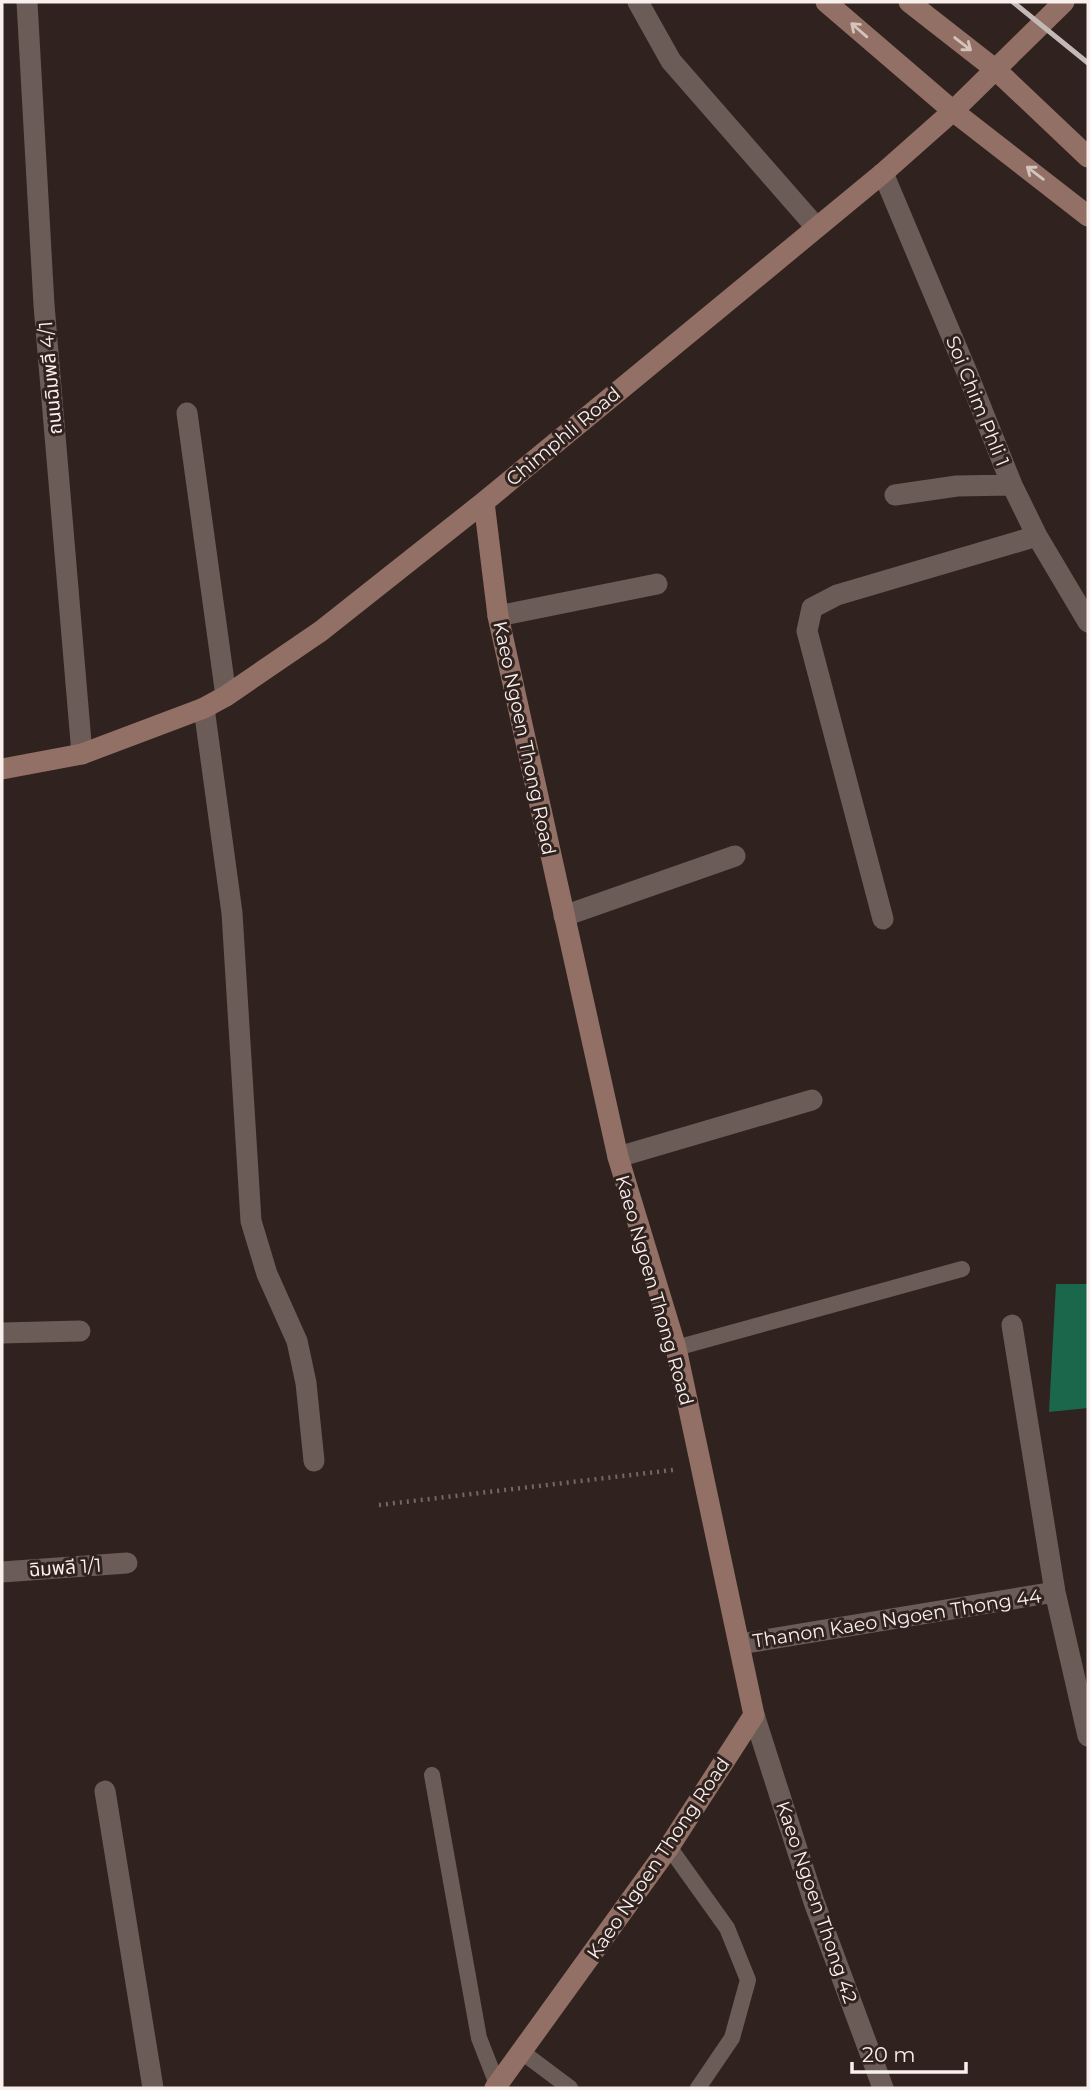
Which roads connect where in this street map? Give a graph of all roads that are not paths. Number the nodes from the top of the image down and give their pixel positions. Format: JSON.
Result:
{"nodes":[{"id":1,"x":27,"y":2,"type":"edge"},
{"id":2,"x":638,"y":2,"type":"edge"},
{"id":3,"x":826,"y":2,"type":"edge"},
{"id":4,"x":909,"y":2,"type":"edge"},
{"id":5,"x":1064,"y":2,"type":"edge"},
{"id":6,"x":996,"y":70,"type":"junction"},
{"id":7,"x":953,"y":111,"type":"junction"},
{"id":8,"x":1088,"y":157,"type":"edge"},
{"id":9,"x":883,"y":173,"type":"junction"},
{"id":10,"x":1088,"y":216,"type":"edge"},
{"id":11,"x":816,"y":227,"type":"junction"},
{"id":12,"x":187,"y":413,"type":"dead end"},
{"id":13,"x":1012,"y":485,"type":"junction"},
{"id":14,"x":895,"y":495,"type":"dead end"},
{"id":15,"x":484,"y":502,"type":"junction"},
{"id":16,"x":1037,"y":536,"type":"junction"},
{"id":17,"x":657,"y":584,"type":"dead end"},
{"id":18,"x":498,"y":617,"type":"junction"},
{"id":19,"x":1088,"y":622,"type":"edge"},
{"id":20,"x":226,"y":696,"type":"junction"},
{"id":21,"x":204,"y":708,"type":"junction"},
{"id":22,"x":82,"y":754,"type":"junction"},
{"id":23,"x":2,"y":769,"type":"edge"},
{"id":24,"x":735,"y":856,"type":"dead end"},
{"id":25,"x":564,"y":916,"type":"junction"},
{"id":26,"x":883,"y":919,"type":"dead end"},
{"id":27,"x":812,"y":1100,"type":"dead end"},
{"id":28,"x":618,"y":1157,"type":"junction"},
{"id":29,"x":962,"y":1269,"type":"dead end"},
{"id":30,"x":1012,"y":1325,"type":"dead end"},
{"id":31,"x":80,"y":1331,"type":"dead end"},
{"id":32,"x":2,"y":1332,"type":"edge"},
{"id":33,"x":676,"y":1348,"type":"junction"},
{"id":34,"x":314,"y":1461,"type":"dead end"},
{"id":35,"x":127,"y":1563,"type":"dead end"},
{"id":36,"x":2,"y":1572,"type":"edge"},
{"id":37,"x":1055,"y":1592,"type":"junction"},
{"id":38,"x":740,"y":1644,"type":"junction"},
{"id":39,"x":754,"y":1715,"type":"junction"},
{"id":40,"x":1088,"y":1736,"type":"edge"},
{"id":41,"x":432,"y":1774,"type":"dead end"},
{"id":42,"x":105,"y":1791,"type":"dead end"},
{"id":43,"x":669,"y":1847,"type":"junction"},
{"id":44,"x":522,"y":2052,"type":"junction"},
{"id":45,"x":496,"y":2086,"type":"edge"},
{"id":46,"x":153,"y":2088,"type":"edge"},
{"id":47,"x":570,"y":2088,"type":"edge"},
{"id":48,"x":698,"y":2088,"type":"edge"},
{"id":49,"x":883,"y":2088,"type":"edge"}],
"edges":[{"from":1,"to":22,"type":"street","name":"ถนนฉิมพลี 4/1"},
{"from":2,"to":11,"type":"street"},
{"from":7,"to":3,"type":"street","one_way":true},
{"from":4,"to":6,"type":"street","one_way":true},
{"from":5,"to":6,"type":"street","name":"Chimphli Road"},
{"from":6,"to":7,"type":"street","name":"Chimphli Road"},
{"from":6,"to":8,"type":"street"},
{"from":7,"to":9,"type":"street","name":"Chimphli Road"},
{"from":10,"to":7,"type":"street","one_way":true},
{"from":9,"to":11,"type":"street","name":"Chimphli Road"},
{"from":9,"to":13,"type":"street","name":"Soi Chim Phli 1"},
{"from":11,"to":15,"type":"street","name":"Chimphli Road"},
{"from":12,"to":20,"type":"street"},
{"from":13,"to":14,"type":"street"},
{"from":13,"to":16,"type":"street","name":"Soi Chim Phli 1"},
{"from":15,"to":18,"type":"street","name":"Kaeo Ngoen Thong Road"},
{"from":15,"to":20,"type":"street","name":"Chimphli Road"},
{"from":16,"to":19,"type":"street","name":"Soi Chim Phli 1"},
{"from":16,"to":26,"type":"street"},
{"from":17,"to":18,"type":"street"},
{"from":18,"to":25,"type":"street","name":"Kaeo Ngoen Thong Road"},
{"from":20,"to":21,"type":"street","name":"Chimphli Road"},
{"from":21,"to":22,"type":"street","name":"Chimphli Road"},
{"from":21,"to":34,"type":"street"},
{"from":22,"to":23,"type":"street","name":"Chimphli Road"},
{"from":24,"to":25,"type":"street"},
{"from":25,"to":28,"type":"street","name":"Kaeo Ngoen Thong Road"},
{"from":27,"to":28,"type":"street"},
{"from":28,"to":33,"type":"street","name":"Kaeo Ngoen Thong Road"},
{"from":29,"to":33,"type":"lane"},
{"from":30,"to":37,"type":"street"},
{"from":31,"to":32,"type":"street"},
{"from":33,"to":38,"type":"street","name":"Kaeo Ngoen Thong Road"},
{"from":35,"to":36,"type":"street","name":"ฉิมพลี 1/1"},
{"from":37,"to":38,"type":"street","name":"Thanon Kaeo Ngoen Thong 44"},
{"from":37,"to":40,"type":"street"},
{"from":38,"to":39,"type":"street","name":"Kaeo Ngoen Thong Road"},
{"from":39,"to":43,"type":"street","name":"Kaeo Ngoen Thong Road"},
{"from":39,"to":49,"type":"street","name":"Kaeo Ngoen Thong 42"},
{"from":41,"to":45,"type":"lane"},
{"from":42,"to":46,"type":"street"},
{"from":43,"to":44,"type":"street","name":"Kaeo Ngoen Thong Road"},
{"from":43,"to":48,"type":"lane"},
{"from":44,"to":45,"type":"street","name":"Kaeo Ngoen Thong Road"},
{"from":44,"to":47,"type":"lane"}]}
